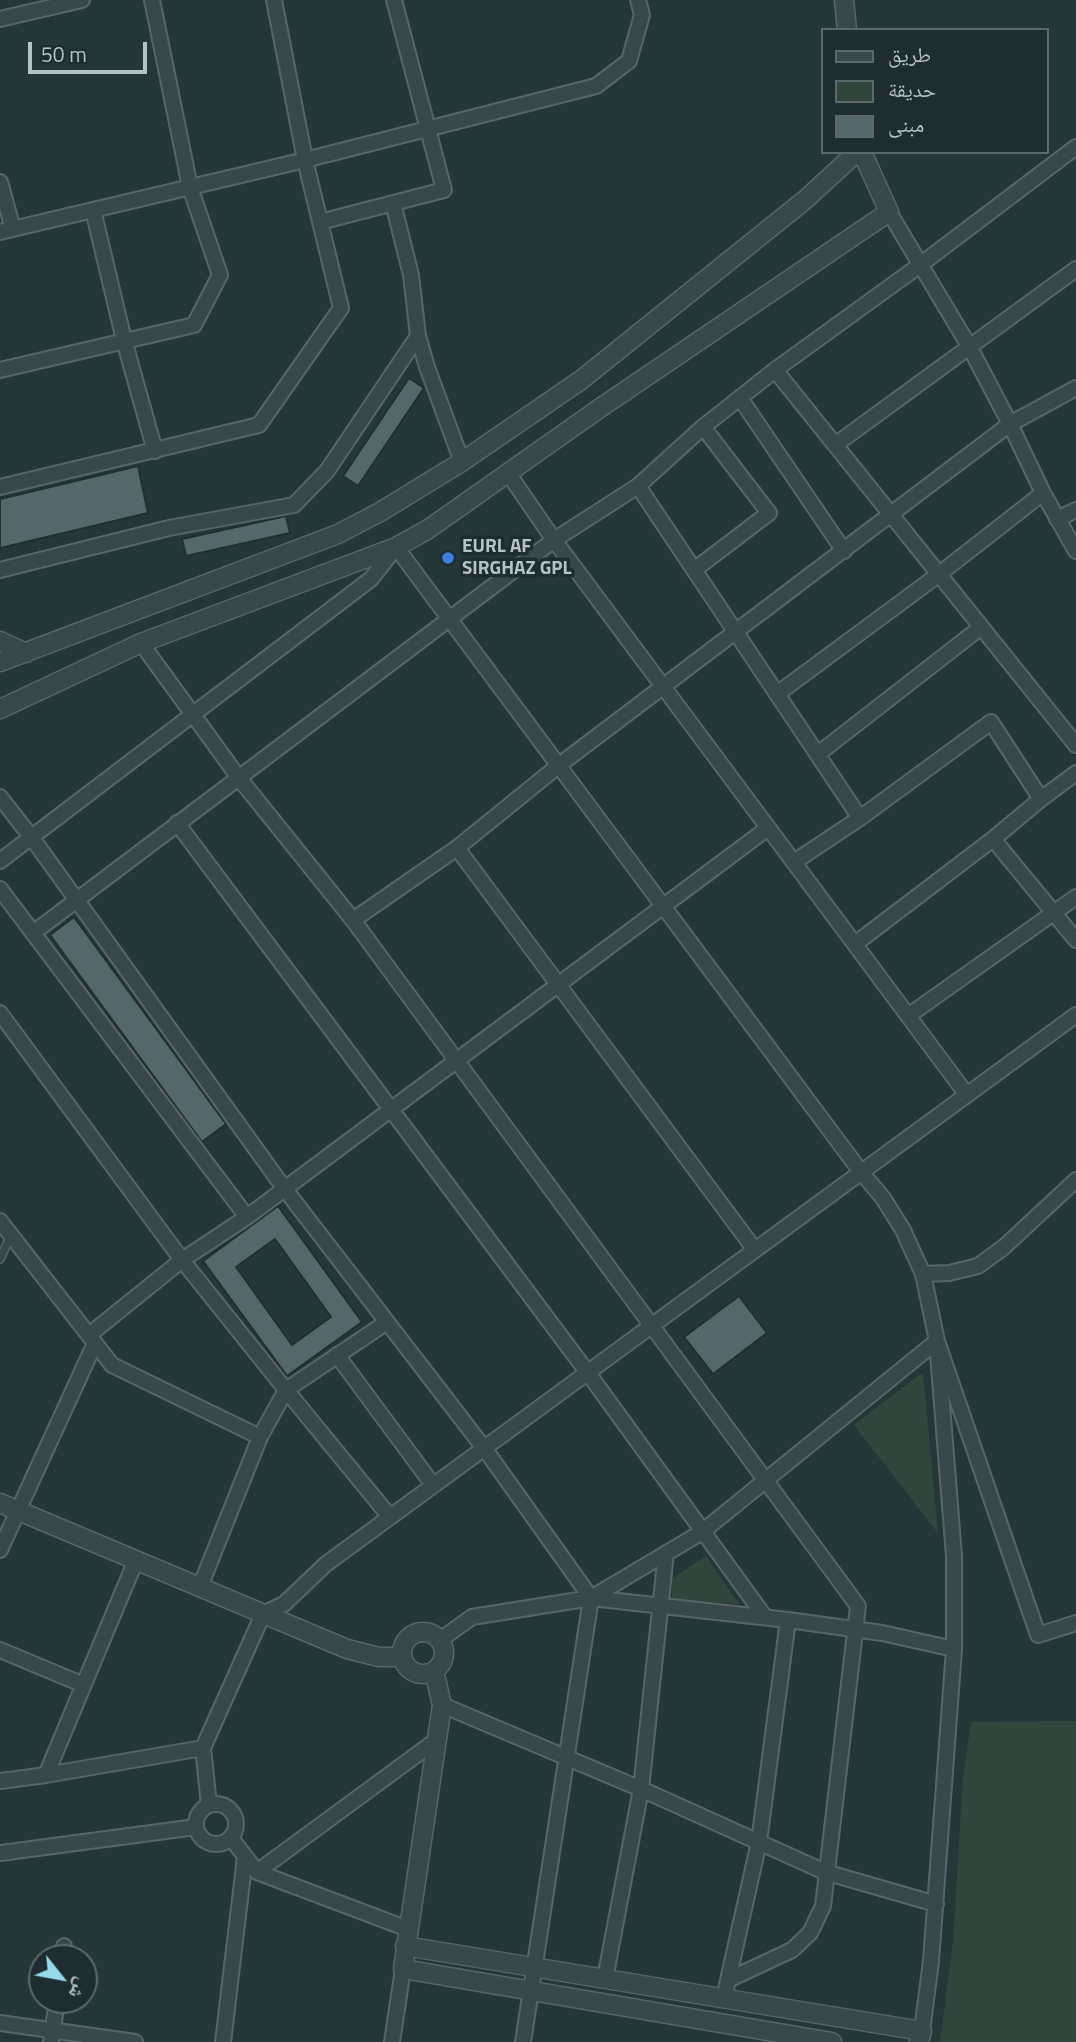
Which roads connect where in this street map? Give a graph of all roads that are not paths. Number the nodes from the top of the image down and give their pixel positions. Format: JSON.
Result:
{"nodes":[{"id":1,"x":82,"y":0,"type":"edge"},
{"id":2,"x":152,"y":0,"type":"edge"},
{"id":3,"x":274,"y":0,"type":"edge"},
{"id":4,"x":394,"y":0,"type":"edge"},
{"id":5,"x":638,"y":0,"type":"edge"},
{"id":6,"x":844,"y":0,"type":"edge"},
{"id":7,"x":42,"y":4,"type":"edge"},
{"id":8,"x":0,"y":19,"type":"edge"},
{"id":9,"x":847,"y":28,"type":"edge"},
{"id":10,"x":427,"y":128,"type":"junction"},
{"id":11,"x":1076,"y":147,"type":"edge"},
{"id":12,"x":855,"y":154,"type":"edge"},
{"id":13,"x":863,"y":154,"type":"edge"},
{"id":14,"x":305,"y":160,"type":"junction"},
{"id":15,"x":0,"y":182,"type":"edge"},
{"id":16,"x":190,"y":187,"type":"junction"},
{"id":17,"x":393,"y":203,"type":"junction"},
{"id":18,"x":93,"y":210,"type":"junction"},
{"id":19,"x":888,"y":212,"type":"junction"},
{"id":20,"x":320,"y":222,"type":"junction"},
{"id":21,"x":6,"y":231,"type":"edge"},
{"id":22,"x":920,"y":265,"type":"junction"},
{"id":23,"x":1076,"y":269,"type":"edge"},
{"id":24,"x":418,"y":336,"type":"junction"},
{"id":25,"x":124,"y":340,"type":"junction"},
{"id":26,"x":969,"y":346,"type":"junction"},
{"id":27,"x":0,"y":370,"type":"edge"},
{"id":28,"x":775,"y":370,"type":"junction"},
{"id":29,"x":1076,"y":388,"type":"edge"},
{"id":30,"x":740,"y":398,"type":"junction"},
{"id":31,"x":1010,"y":424,"type":"junction"},
{"id":32,"x":703,"y":427,"type":"junction"},
{"id":33,"x":835,"y":445,"type":"junction"},
{"id":34,"x":155,"y":451,"type":"junction"},
{"id":35,"x":462,"y":462,"type":"junction"},
{"id":36,"x":508,"y":473,"type":"junction"},
{"id":37,"x":638,"y":486,"type":"junction"},
{"id":38,"x":0,"y":487,"type":"edge"},
{"id":39,"x":1043,"y":493,"type":"junction"},
{"id":40,"x":1076,"y":510,"type":"edge"},
{"id":41,"x":891,"y":516,"type":"junction"},
{"id":42,"x":1057,"y":519,"type":"junction"},
{"id":43,"x":554,"y":540,"type":"junction"},
{"id":44,"x":396,"y":547,"type":"junction"},
{"id":45,"x":844,"y":551,"type":"junction"},
{"id":46,"x":1076,"y":551,"type":"edge"},
{"id":47,"x":0,"y":570,"type":"edge"},
{"id":48,"x":694,"y":570,"type":"junction"},
{"id":49,"x":938,"y":575,"type":"junction"},
{"id":50,"x":449,"y":620,"type":"junction"},
{"id":51,"x":980,"y":628,"type":"junction"},
{"id":52,"x":735,"y":632,"type":"junction"},
{"id":53,"x":0,"y":641,"type":"edge"},
{"id":54,"x":141,"y":643,"type":"junction"},
{"id":55,"x":26,"y":653,"type":"junction"},
{"id":56,"x":0,"y":662,"type":"edge"},
{"id":57,"x":664,"y":687,"type":"junction"},
{"id":58,"x":777,"y":694,"type":"junction"},
{"id":59,"x":0,"y":709,"type":"edge"},
{"id":60,"x":194,"y":715,"type":"junction"},
{"id":61,"x":1076,"y":745,"type":"edge"},
{"id":62,"x":818,"y":754,"type":"junction"},
{"id":63,"x":558,"y":766,"type":"junction"},
{"id":64,"x":1076,"y":773,"type":"edge"},
{"id":65,"x":239,"y":778,"type":"junction"},
{"id":66,"x":0,"y":797,"type":"edge"},
{"id":67,"x":1041,"y":799,"type":"junction"},
{"id":68,"x":860,"y":818,"type":"junction"},
{"id":69,"x":177,"y":822,"type":"junction"},
{"id":70,"x":768,"y":828,"type":"junction"},
{"id":71,"x":32,"y":838,"type":"junction"},
{"id":72,"x":993,"y":839,"type":"junction"},
{"id":73,"x":457,"y":848,"type":"junction"},
{"id":74,"x":0,"y":860,"type":"edge"},
{"id":75,"x":794,"y":862,"type":"junction"},
{"id":76,"x":3,"y":893,"type":"edge"},
{"id":77,"x":1076,"y":897,"type":"edge"},
{"id":78,"x":77,"y":900,"type":"junction"},
{"id":79,"x":663,"y":906,"type":"junction"},
{"id":80,"x":0,"y":911,"type":"edge"},
{"id":81,"x":1054,"y":913,"type":"junction"},
{"id":82,"x":353,"y":920,"type":"junction"},
{"id":83,"x":33,"y":933,"type":"junction"},
{"id":84,"x":1076,"y":940,"type":"edge"},
{"id":85,"x":855,"y":944,"type":"junction"},
{"id":86,"x":558,"y":984,"type":"junction"},
{"id":87,"x":0,"y":1013,"type":"edge"},
{"id":88,"x":908,"y":1016,"type":"junction"},
{"id":89,"x":1076,"y":1016,"type":"edge"},
{"id":90,"x":456,"y":1060,"type":"junction"},
{"id":91,"x":967,"y":1095,"type":"junction"},
{"id":92,"x":390,"y":1109,"type":"junction"},
{"id":93,"x":861,"y":1172,"type":"junction"},
{"id":94,"x":1076,"y":1180,"type":"edge"},
{"id":95,"x":284,"y":1188,"type":"junction"},
{"id":96,"x":247,"y":1217,"type":"junction"},
{"id":97,"x":0,"y":1221,"type":"edge"},
{"id":98,"x":11,"y":1234,"type":"junction"},
{"id":99,"x":755,"y":1250,"type":"junction"},
{"id":100,"x":0,"y":1259,"type":"edge"},
{"id":101,"x":182,"y":1260,"type":"junction"},
{"id":102,"x":923,"y":1274,"type":"junction"},
{"id":103,"x":387,"y":1322,"type":"junction"},
{"id":104,"x":652,"y":1325,"type":"junction"},
{"id":105,"x":92,"y":1339,"type":"junction"},
{"id":106,"x":937,"y":1341,"type":"junction"},
{"id":107,"x":337,"y":1355,"type":"junction"},
{"id":108,"x":587,"y":1373,"type":"junction"},
{"id":109,"x":286,"y":1390,"type":"junction"},
{"id":110,"x":260,"y":1437,"type":"junction"},
{"id":111,"x":484,"y":1448,"type":"junction"},
{"id":112,"x":766,"y":1481,"type":"junction"},
{"id":113,"x":433,"y":1485,"type":"junction"},
{"id":114,"x":0,"y":1503,"type":"edge"},
{"id":115,"x":18,"y":1510,"type":"junction"},
{"id":116,"x":390,"y":1517,"type":"junction"},
{"id":117,"x":702,"y":1532,"type":"junction"},
{"id":118,"x":0,"y":1550,"type":"edge"},
{"id":119,"x":666,"y":1553,"type":"junction"},
{"id":120,"x":136,"y":1560,"type":"junction"},
{"id":121,"x":200,"y":1587,"type":"junction"},
{"id":122,"x":591,"y":1598,"type":"junction"},
{"id":123,"x":661,"y":1607,"type":"junction"},
{"id":124,"x":263,"y":1614,"type":"junction"},
{"id":125,"x":765,"y":1617,"type":"junction"},
{"id":126,"x":788,"y":1619,"type":"junction"},
{"id":127,"x":1076,"y":1623,"type":"edge"},
{"id":128,"x":856,"y":1630,"type":"junction"},
{"id":129,"x":440,"y":1640,"type":"junction"},
{"id":130,"x":954,"y":1649,"type":"junction"},
{"id":131,"x":0,"y":1650,"type":"edge"},
{"id":132,"x":402,"y":1657,"type":"junction"},
{"id":133,"x":434,"y":1671,"type":"junction"},
{"id":134,"x":85,"y":1685,"type":"junction"},
{"id":135,"x":442,"y":1705,"type":"junction"},
{"id":136,"x":438,"y":1739,"type":"junction"},
{"id":137,"x":203,"y":1748,"type":"junction"},
{"id":138,"x":565,"y":1758,"type":"junction"},
{"id":139,"x":46,"y":1775,"type":"junction"},
{"id":140,"x":0,"y":1780,"type":"edge"},
{"id":141,"x":641,"y":1789,"type":"junction"},
{"id":142,"x":209,"y":1805,"type":"junction"},
{"id":143,"x":196,"y":1827,"type":"junction"},
{"id":144,"x":230,"y":1838,"type":"junction"},
{"id":145,"x":759,"y":1842,"type":"junction"},
{"id":146,"x":0,"y":1853,"type":"edge"},
{"id":147,"x":245,"y":1857,"type":"junction"},
{"id":148,"x":257,"y":1872,"type":"junction"},
{"id":149,"x":825,"y":1872,"type":"junction"},
{"id":150,"x":936,"y":1904,"type":"junction"},
{"id":151,"x":406,"y":1938,"type":"junction"},
{"id":152,"x":533,"y":1967,"type":"junction"},
{"id":153,"x":403,"y":1969,"type":"junction"},
{"id":154,"x":605,"y":1979,"type":"junction"},
{"id":155,"x":730,"y":1979,"type":"junction"},
{"id":156,"x":530,"y":1990,"type":"junction"},
{"id":157,"x":724,"y":1998,"type":"junction"},
{"id":158,"x":55,"y":2014,"type":"edge"},
{"id":159,"x":0,"y":2023,"type":"edge"},
{"id":160,"x":52,"y":2036,"type":"edge"},
{"id":161,"x":920,"y":2036,"type":"edge"},
{"id":162,"x":135,"y":2042,"type":"edge"},
{"id":163,"x":223,"y":2042,"type":"edge"},
{"id":164,"x":392,"y":2042,"type":"edge"},
{"id":165,"x":523,"y":2042,"type":"edge"},
{"id":166,"x":832,"y":2042,"type":"edge"}],
"edges":[{"from":1,"to":7,"type":"street"},
{"from":2,"to":16,"type":"street"},
{"from":3,"to":14,"type":"street"},
{"from":4,"to":10,"type":"street"},
{"from":5,"to":10,"type":"street"},
{"from":6,"to":9,"type":"street"},
{"from":7,"to":8,"type":"street"},
{"from":10,"to":14,"type":"street"},
{"from":10,"to":17,"type":"street"},
{"from":11,"to":22,"type":"street"},
{"from":12,"to":35,"type":"street"},
{"from":13,"to":19,"type":"street"},
{"from":14,"to":16,"type":"street"},
{"from":14,"to":20,"type":"street"},
{"from":15,"to":21,"type":"street"},
{"from":16,"to":18,"type":"street"},
{"from":16,"to":25,"type":"street"},
{"from":17,"to":20,"type":"street"},
{"from":17,"to":24,"type":"street"},
{"from":18,"to":21,"type":"street"},
{"from":18,"to":25,"type":"street"},
{"from":19,"to":22,"type":"street"},
{"from":19,"to":36,"type":"street"},
{"from":20,"to":34,"type":"street"},
{"from":22,"to":26,"type":"street"},
{"from":22,"to":28,"type":"street"},
{"from":23,"to":26,"type":"street"},
{"from":24,"to":35,"type":"street"},
{"from":24,"to":47,"type":"street"},
{"from":25,"to":27,"type":"street"},
{"from":25,"to":34,"type":"street"},
{"from":26,"to":31,"type":"street"},
{"from":26,"to":33,"type":"street"},
{"from":28,"to":30,"type":"street"},
{"from":28,"to":33,"type":"street"},
{"from":29,"to":31,"type":"street"},
{"from":30,"to":32,"type":"street"},
{"from":30,"to":45,"type":"street"},
{"from":31,"to":39,"type":"street"},
{"from":31,"to":41,"type":"street"},
{"from":32,"to":37,"type":"street"},
{"from":32,"to":48,"type":"street"},
{"from":33,"to":41,"type":"street"},
{"from":34,"to":38,"type":"street"},
{"from":35,"to":55,"type":"street"},
{"from":36,"to":43,"type":"street"},
{"from":36,"to":44,"type":"street"},
{"from":37,"to":43,"type":"street"},
{"from":37,"to":48,"type":"street"},
{"from":39,"to":42,"type":"street"},
{"from":39,"to":49,"type":"street"},
{"from":40,"to":42,"type":"street"},
{"from":41,"to":45,"type":"street"},
{"from":41,"to":49,"type":"street"},
{"from":42,"to":46,"type":"street"},
{"from":43,"to":50,"type":"street"},
{"from":43,"to":57,"type":"street"},
{"from":44,"to":50,"type":"street"},
{"from":44,"to":54,"type":"street"},
{"from":44,"to":60,"type":"street"},
{"from":45,"to":52,"type":"street"},
{"from":48,"to":52,"type":"street"},
{"from":49,"to":51,"type":"street"},
{"from":49,"to":58,"type":"street"},
{"from":50,"to":63,"type":"street"},
{"from":50,"to":65,"type":"street"},
{"from":51,"to":61,"type":"street"},
{"from":51,"to":62,"type":"street"},
{"from":52,"to":57,"type":"street"},
{"from":52,"to":58,"type":"street"},
{"from":53,"to":55,"type":"street"},
{"from":54,"to":59,"type":"street"},
{"from":54,"to":60,"type":"street"},
{"from":55,"to":56,"type":"street"},
{"from":57,"to":63,"type":"street"},
{"from":57,"to":70,"type":"street"},
{"from":58,"to":62,"type":"street"},
{"from":60,"to":65,"type":"street"},
{"from":60,"to":71,"type":"street"},
{"from":62,"to":68,"type":"street"},
{"from":63,"to":73,"type":"street"},
{"from":63,"to":79,"type":"street"},
{"from":64,"to":67,"type":"street"},
{"from":65,"to":69,"type":"street"},
{"from":65,"to":82,"type":"street"},
{"from":66,"to":71,"type":"street"},
{"from":67,"to":68,"type":"street"},
{"from":67,"to":72,"type":"street"},
{"from":68,"to":75,"type":"street"},
{"from":69,"to":78,"type":"street"},
{"from":69,"to":92,"type":"street"},
{"from":70,"to":75,"type":"street"},
{"from":70,"to":79,"type":"street"},
{"from":71,"to":74,"type":"street"},
{"from":71,"to":78,"type":"street"},
{"from":72,"to":81,"type":"street"},
{"from":72,"to":85,"type":"street"},
{"from":73,"to":82,"type":"street"},
{"from":73,"to":86,"type":"street"},
{"from":75,"to":85,"type":"street"},
{"from":76,"to":80,"type":"street"},
{"from":76,"to":83,"type":"street"},
{"from":77,"to":81,"type":"street"},
{"from":78,"to":83,"type":"street"},
{"from":78,"to":95,"type":"street"},
{"from":79,"to":86,"type":"street"},
{"from":79,"to":93,"type":"street"},
{"from":81,"to":84,"type":"street"},
{"from":81,"to":88,"type":"street"},
{"from":82,"to":90,"type":"street"},
{"from":83,"to":96,"type":"street"},
{"from":85,"to":88,"type":"street"},
{"from":86,"to":90,"type":"street"},
{"from":86,"to":99,"type":"street"},
{"from":87,"to":101,"type":"street"},
{"from":88,"to":91,"type":"street"},
{"from":89,"to":91,"type":"street"},
{"from":90,"to":92,"type":"street"},
{"from":90,"to":104,"type":"street"},
{"from":91,"to":93,"type":"street"},
{"from":92,"to":95,"type":"street"},
{"from":92,"to":108,"type":"street"},
{"from":93,"to":99,"type":"street"},
{"from":93,"to":102,"type":"street"},
{"from":94,"to":102,"type":"street"},
{"from":95,"to":96,"type":"street"},
{"from":95,"to":103,"type":"street"},
{"from":96,"to":101,"type":"street"},
{"from":97,"to":98,"type":"street"},
{"from":98,"to":100,"type":"lane"},
{"from":98,"to":105,"type":"street"},
{"from":99,"to":104,"type":"street"},
{"from":101,"to":105,"type":"street"},
{"from":101,"to":109,"type":"street"},
{"from":102,"to":106,"type":"street"},
{"from":103,"to":107,"type":"street"},
{"from":103,"to":111,"type":"street"},
{"from":104,"to":108,"type":"street"},
{"from":104,"to":112,"type":"street"},
{"from":105,"to":110,"type":"street"},
{"from":105,"to":115,"type":"street"},
{"from":106,"to":112,"type":"street"},
{"from":106,"to":127,"type":"street"},
{"from":106,"to":130,"type":"street"},
{"from":107,"to":109,"type":"street"},
{"from":107,"to":113,"type":"street"},
{"from":108,"to":111,"type":"street"},
{"from":108,"to":117,"type":"street"},
{"from":109,"to":110,"type":"street"},
{"from":109,"to":116,"type":"street"},
{"from":110,"to":121,"type":"street"},
{"from":111,"to":113,"type":"street"},
{"from":111,"to":122,"type":"street"},
{"from":112,"to":117,"type":"street"},
{"from":112,"to":128,"type":"street"},
{"from":113,"to":116,"type":"street"},
{"from":114,"to":115,"type":"street"},
{"from":115,"to":118,"type":"street"},
{"from":115,"to":120,"type":"street"},
{"from":116,"to":124,"type":"street"},
{"from":117,"to":119,"type":"street"},
{"from":117,"to":125,"type":"street"},
{"from":119,"to":122,"type":"street"},
{"from":119,"to":123,"type":"street"},
{"from":120,"to":121,"type":"street"},
{"from":120,"to":134,"type":"street"},
{"from":121,"to":124,"type":"street"},
{"from":122,"to":123,"type":"street"},
{"from":122,"to":129,"type":"street"},
{"from":122,"to":138,"type":"street"},
{"from":123,"to":125,"type":"street"},
{"from":123,"to":141,"type":"street"},
{"from":124,"to":132,"type":"street"},
{"from":124,"to":137,"type":"street"},
{"from":125,"to":126,"type":"street"},
{"from":126,"to":128,"type":"street"},
{"from":126,"to":145,"type":"street"},
{"from":128,"to":130,"type":"street"},
{"from":128,"to":149,"type":"street"},
{"from":129,"to":132,"type":"street"},
{"from":129,"to":133,"type":"street"},
{"from":130,"to":150,"type":"street"},
{"from":131,"to":134,"type":"street"},
{"from":132,"to":133,"type":"street"},
{"from":133,"to":135,"type":"street"},
{"from":134,"to":139,"type":"street"},
{"from":135,"to":136,"type":"street"},
{"from":135,"to":138,"type":"street"},
{"from":136,"to":148,"type":"street"},
{"from":136,"to":151,"type":"street"},
{"from":137,"to":139,"type":"street"},
{"from":137,"to":142,"type":"street"},
{"from":138,"to":141,"type":"street"},
{"from":138,"to":152,"type":"street"},
{"from":139,"to":140,"type":"street"},
{"from":141,"to":145,"type":"street"},
{"from":141,"to":154,"type":"street"},
{"from":142,"to":143,"type":"street"},
{"from":142,"to":144,"type":"street"},
{"from":143,"to":144,"type":"street"},
{"from":143,"to":146,"type":"street"},
{"from":144,"to":147,"type":"street"},
{"from":145,"to":149,"type":"street"},
{"from":145,"to":155,"type":"street"},
{"from":147,"to":148,"type":"street"},
{"from":147,"to":163,"type":"street"},
{"from":148,"to":151,"type":"street"},
{"from":149,"to":150,"type":"street"},
{"from":149,"to":155,"type":"street"},
{"from":150,"to":161,"type":"street"},
{"from":151,"to":152,"type":"street"},
{"from":151,"to":153,"type":"street"},
{"from":152,"to":154,"type":"street"},
{"from":152,"to":156,"type":"street"},
{"from":153,"to":156,"type":"street"},
{"from":153,"to":164,"type":"street"},
{"from":154,"to":157,"type":"street"},
{"from":155,"to":157,"type":"street"},
{"from":156,"to":165,"type":"street"},
{"from":156,"to":166,"type":"street"},
{"from":157,"to":161,"type":"street"},
{"from":158,"to":160,"type":"street"},
{"from":159,"to":160,"type":"street"},
{"from":160,"to":162,"type":"street"}]}
